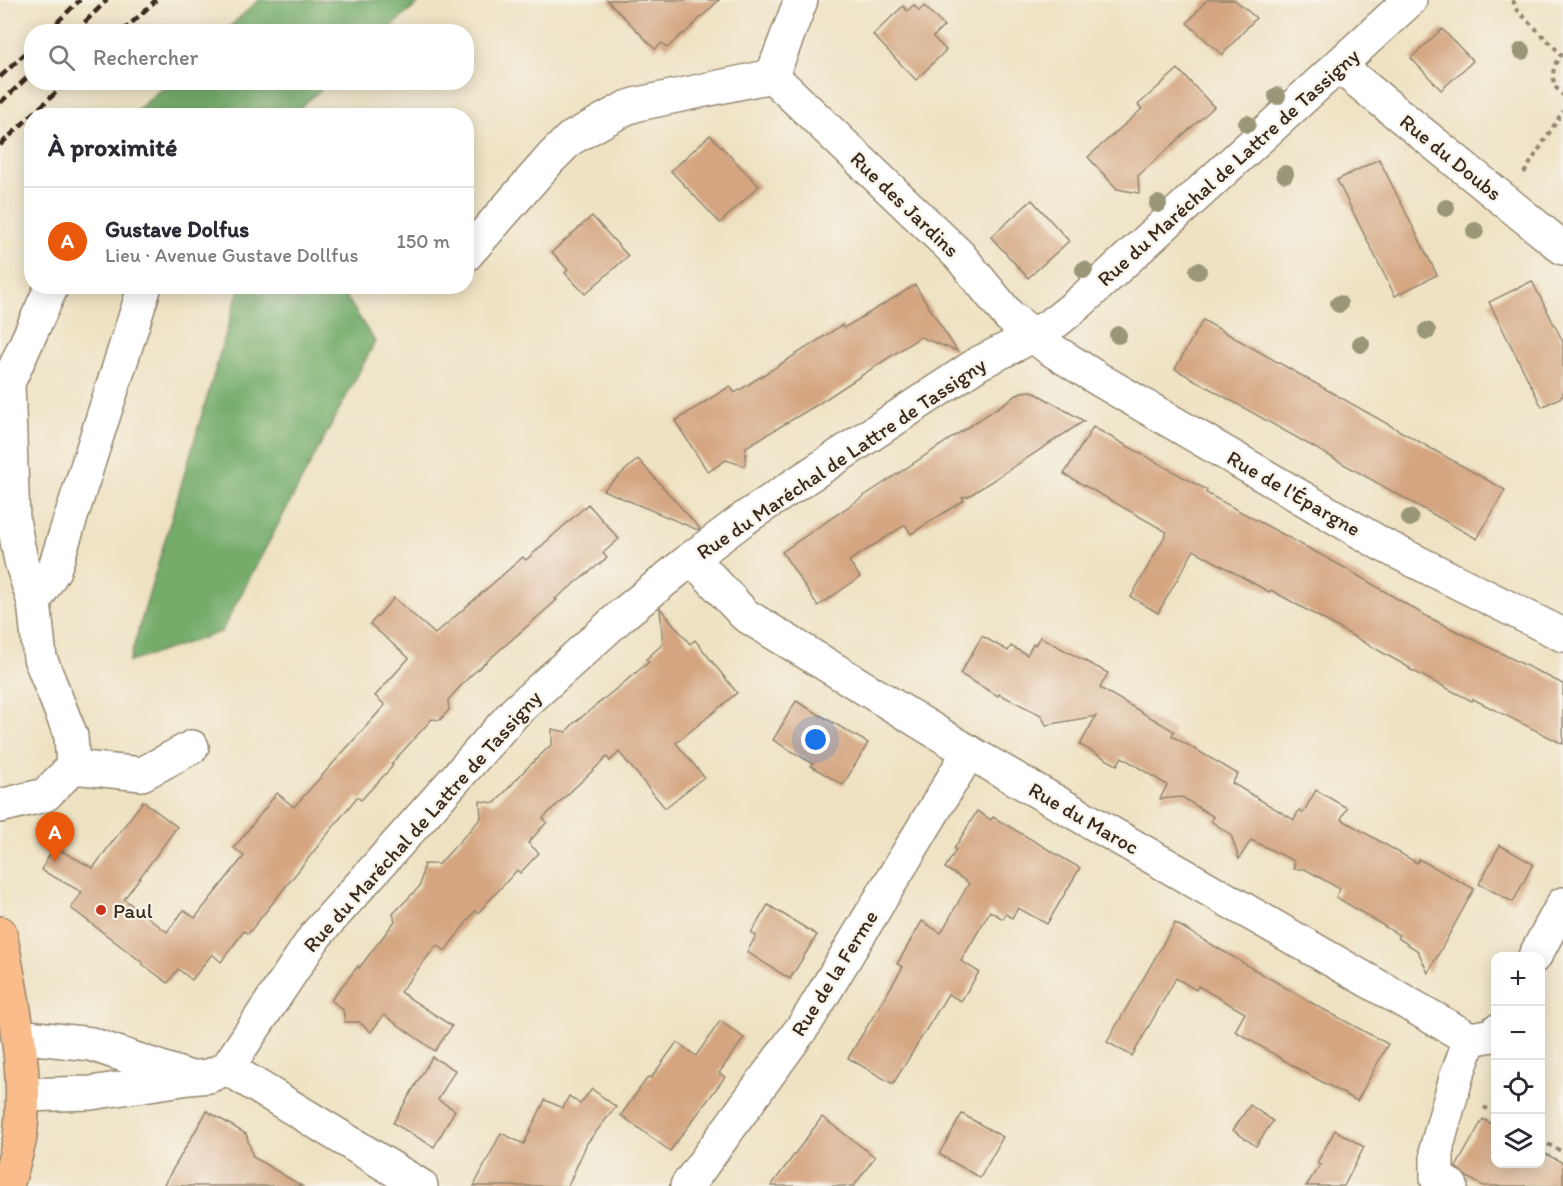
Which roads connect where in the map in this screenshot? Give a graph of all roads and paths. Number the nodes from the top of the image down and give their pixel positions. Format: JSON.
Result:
{"nodes":[{"id":1,"x":801,"y":0,"type":"edge"},
{"id":2,"x":1410,"y":0,"type":"edge"},
{"id":3,"x":1514,"y":0,"type":"edge"},
{"id":4,"x":1562,"y":53,"type":"edge"},
{"id":5,"x":1339,"y":66,"type":"junction"},
{"id":6,"x":772,"y":76,"type":"junction"},
{"id":7,"x":1563,"y":95,"type":"edge"},
{"id":8,"x":1563,"y":111,"type":"edge"},
{"id":9,"x":1524,"y":173,"type":"dead end"},
{"id":10,"x":474,"y":246,"type":"edge"},
{"id":11,"x":1563,"y":248,"type":"edge"},
{"id":12,"x":48,"y":294,"type":"edge"},
{"id":13,"x":142,"y":294,"type":"edge"},
{"id":14,"x":1033,"y":336,"type":"junction"},
{"id":15,"x":692,"y":558,"type":"junction"},
{"id":16,"x":34,"y":602,"type":"junction"},
{"id":17,"x":1563,"y":635,"type":"edge"},
{"id":18,"x":192,"y":747,"type":"dead end"},
{"id":19,"x":969,"y":752,"type":"junction"},
{"id":20,"x":73,"y":767,"type":"junction"},
{"id":21,"x":0,"y":807,"type":"edge"},
{"id":22,"x":1563,"y":904,"type":"edge"},
{"id":23,"x":0,"y":933,"type":"edge"},
{"id":24,"x":1538,"y":952,"type":"edge"},
{"id":25,"x":1483,"y":1035,"type":"edge"},
{"id":26,"x":18,"y":1036,"type":"junction"},
{"id":27,"x":227,"y":1068,"type":"junction"},
{"id":28,"x":189,"y":1078,"type":"junction"},
{"id":29,"x":23,"y":1095,"type":"junction"},
{"id":30,"x":1545,"y":1143,"type":"edge"},
{"id":31,"x":1563,"y":1152,"type":"edge"},
{"id":32,"x":7,"y":1186,"type":"edge"},
{"id":33,"x":421,"y":1186,"type":"edge"},
{"id":34,"x":687,"y":1186,"type":"edge"},
{"id":35,"x":1451,"y":1186,"type":"edge"}],
"edges":[{"from":1,"to":6,"type":"street"},
{"from":2,"to":5,"type":"street","name":"Rue du Maréchal de Lattre de Tassigny"},
{"from":3,"to":4,"type":"path"},
{"from":4,"to":7,"type":"path"},
{"from":5,"to":11,"type":"street","name":"Rue du Doubs"},
{"from":5,"to":14,"type":"street","name":"Rue du Maréchal de Lattre de Tassigny"},
{"from":6,"to":10,"type":"street"},
{"from":6,"to":14,"type":"street","name":"Rue des Jardins"},
{"from":8,"to":9,"type":"path"},
{"from":12,"to":16,"type":"street"},
{"from":13,"to":16,"type":"street"},
{"from":14,"to":15,"type":"street","name":"Rue du Maréchal de Lattre de Tassigny"},
{"from":14,"to":17,"type":"street","name":"Rue de l'Épargne"},
{"from":15,"to":19,"type":"street","name":"Rue du Maroc"},
{"from":15,"to":27,"type":"street","name":"Rue du Maréchal de Lattre de Tassigny"},
{"from":16,"to":20,"type":"street"},
{"from":18,"to":20,"type":"street"},
{"from":19,"to":25,"type":"street","name":"Rue du Maroc"},
{"from":19,"to":34,"type":"street","name":"Rue de la Ferme"},
{"from":20,"to":21,"type":"street"},
{"from":22,"to":24,"type":"street"},
{"from":23,"to":26,"type":"main road"},
{"from":25,"to":35,"type":"street"},
{"from":26,"to":28,"type":"street"},
{"from":26,"to":29,"type":"main road"},
{"from":27,"to":28,"type":"street"},
{"from":27,"to":33,"type":"street"},
{"from":28,"to":29,"type":"street"},
{"from":29,"to":32,"type":"main road"},
{"from":30,"to":31,"type":"path"}]}
